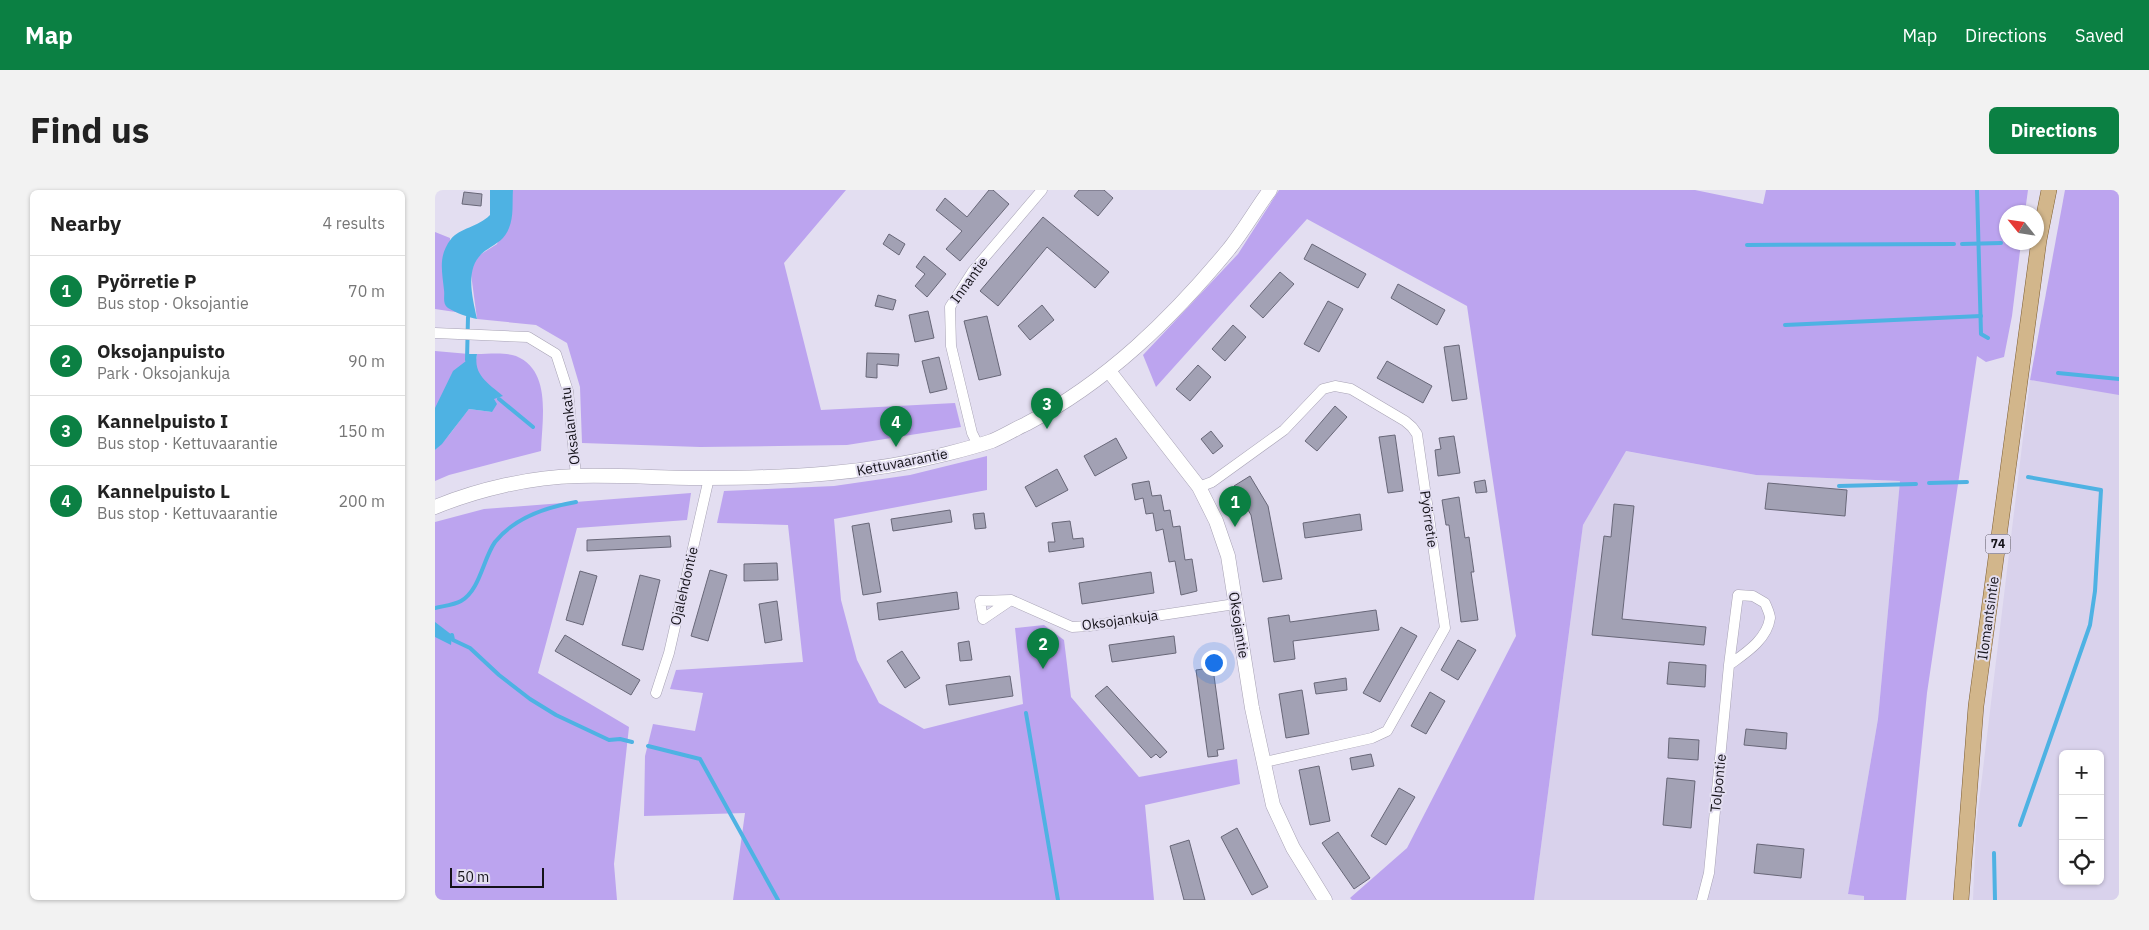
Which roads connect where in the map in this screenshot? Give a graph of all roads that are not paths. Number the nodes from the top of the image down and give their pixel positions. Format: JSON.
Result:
{"nodes":[{"id":1,"x":1042,"y":190,"type":"edge"},
{"id":2,"x":1270,"y":190,"type":"edge"},
{"id":3,"x":2049,"y":190,"type":"edge"},
{"id":4,"x":435,"y":333,"type":"edge"},
{"id":5,"x":1109,"y":371,"type":"junction"},
{"id":6,"x":978,"y":445,"type":"junction"},
{"id":7,"x":576,"y":476,"type":"junction"},
{"id":8,"x":709,"y":478,"type":"junction"},
{"id":9,"x":1199,"y":487,"type":"junction"},
{"id":10,"x":435,"y":507,"type":"edge"},
{"id":11,"x":1011,"y":600,"type":"dead end"},
{"id":12,"x":1235,"y":604,"type":"junction"},
{"id":13,"x":1729,"y":665,"type":"junction"},
{"id":14,"x":656,"y":693,"type":"dead end"},
{"id":15,"x":1265,"y":762,"type":"junction"},
{"id":16,"x":1325,"y":900,"type":"edge"},
{"id":17,"x":1701,"y":900,"type":"edge"},
{"id":18,"x":1961,"y":900,"type":"edge"}],
"edges":[{"from":1,"to":6,"type":"street","name":"Innantie"},
{"from":2,"to":5,"type":"street","name":"Kettuvaarantie"},
{"from":3,"to":18,"type":"main road","name":"Ilomantsintie","number":"74"},
{"from":4,"to":7,"type":"street","name":"Oksalankatu"},
{"from":5,"to":6,"type":"street","name":"Kettuvaarantie"},
{"from":5,"to":9,"type":"street","name":"Oksojantie"},
{"from":6,"to":8,"type":"street","name":"Kettuvaarantie"},
{"from":7,"to":8,"type":"street","name":"Kettuvaarantie"},
{"from":7,"to":10,"type":"street","name":"Kettuvaarantie"},
{"from":8,"to":14,"type":"street","name":"Ojalehdontie"},
{"from":9,"to":12,"type":"street","name":"Oksojantie"},
{"from":9,"to":15,"type":"street","name":"Pyörretie"},
{"from":11,"to":12,"type":"street","name":"Oksojankuja"},
{"from":12,"to":15,"type":"street","name":"Oksojantie"},
{"from":13,"to":13,"type":"street","name":"Tolpontie"},
{"from":13,"to":17,"type":"street","name":"Tolpontie"},
{"from":15,"to":16,"type":"street","name":"Oksojantie"}]}
